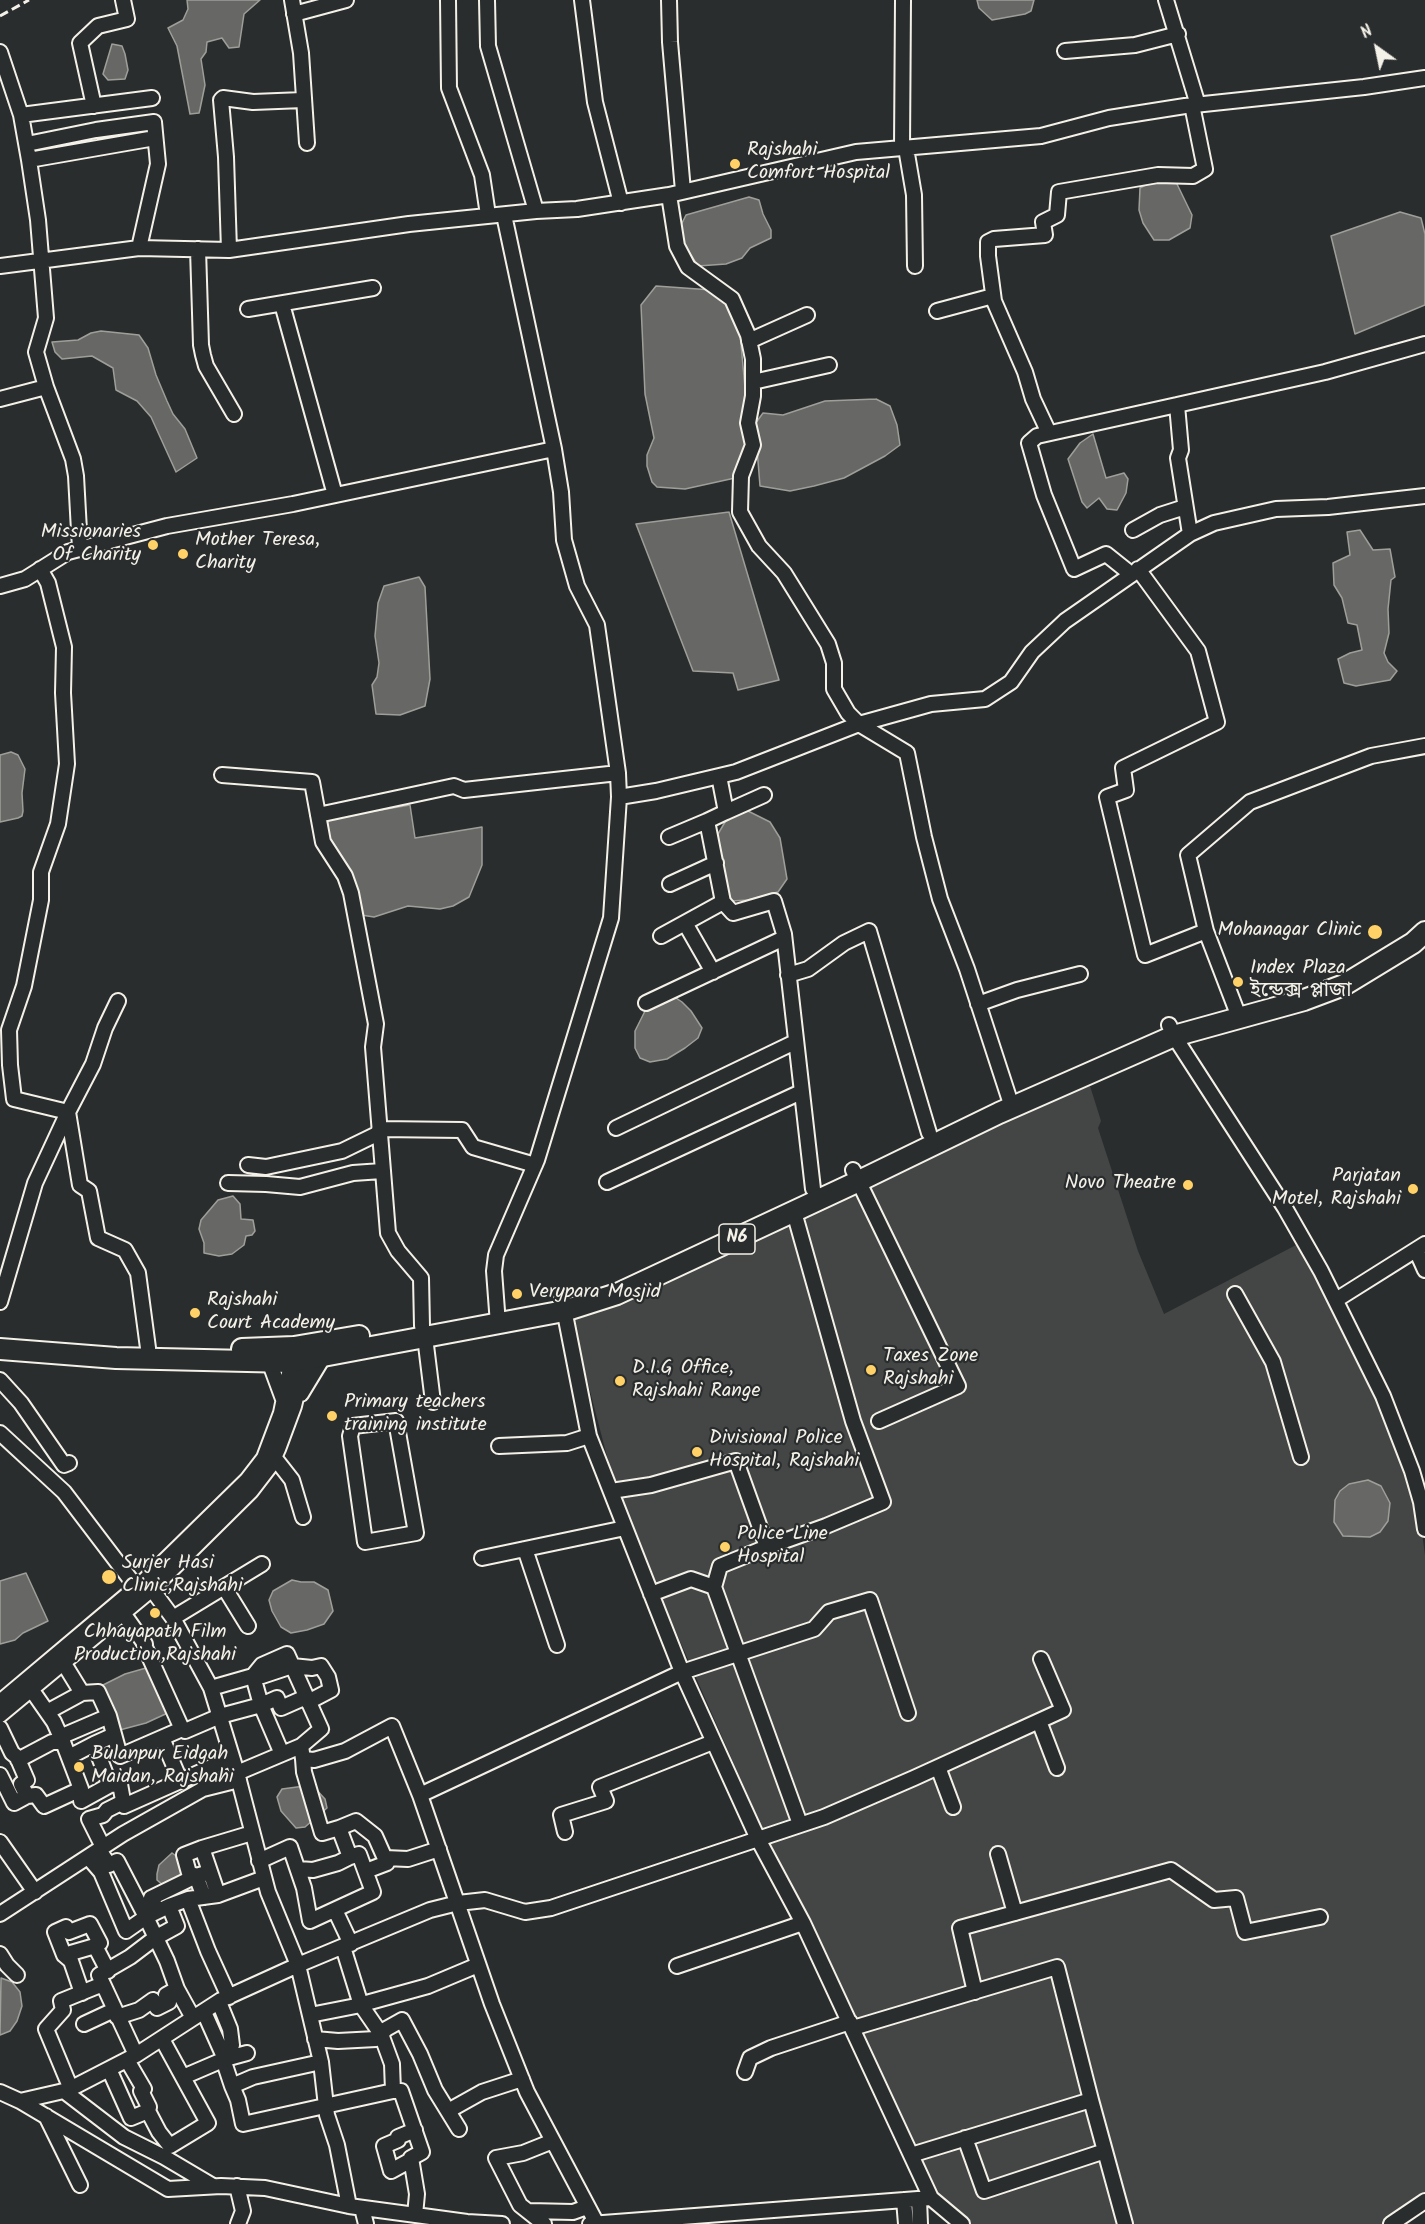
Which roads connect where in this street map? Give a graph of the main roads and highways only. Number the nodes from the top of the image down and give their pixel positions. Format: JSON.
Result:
{"nodes":[{"id":1,"x":1425,"y":922,"type":"edge"},
{"id":2,"x":1425,"y":932,"type":"edge"},
{"id":3,"x":1236,"y":1011,"type":"junction"},
{"id":4,"x":1010,"y":1102,"type":"junction"},
{"id":5,"x":856,"y":1175,"type":"junction"},
{"id":6,"x":563,"y":1305,"type":"junction"},
{"id":7,"x":0,"y":1338,"type":"edge"},
{"id":8,"x":0,"y":1349,"type":"edge"},
{"id":9,"x":147,"y":1353,"type":"junction"},
{"id":10,"x":305,"y":1354,"type":"junction"}],
"edges":[{"from":1,"to":3,"type":"highway","number":"N6"},
{"from":2,"to":3,"type":"highway","number":"N6"},
{"from":3,"to":4,"type":"highway","number":"N6"},
{"from":4,"to":5,"type":"highway","number":"N6"},
{"from":4,"to":5,"type":"highway","number":"N6"},
{"from":5,"to":6,"type":"highway","number":"N6"},
{"from":5,"to":6,"type":"highway","number":"N6"},
{"from":6,"to":10,"type":"highway","number":"N6"},
{"from":7,"to":9,"type":"highway","number":"N6"},
{"from":8,"to":9,"type":"highway","number":"N6"},
{"from":9,"to":10,"type":"highway","number":"N6"},
{"from":9,"to":10,"type":"highway","number":"N6"}]}
